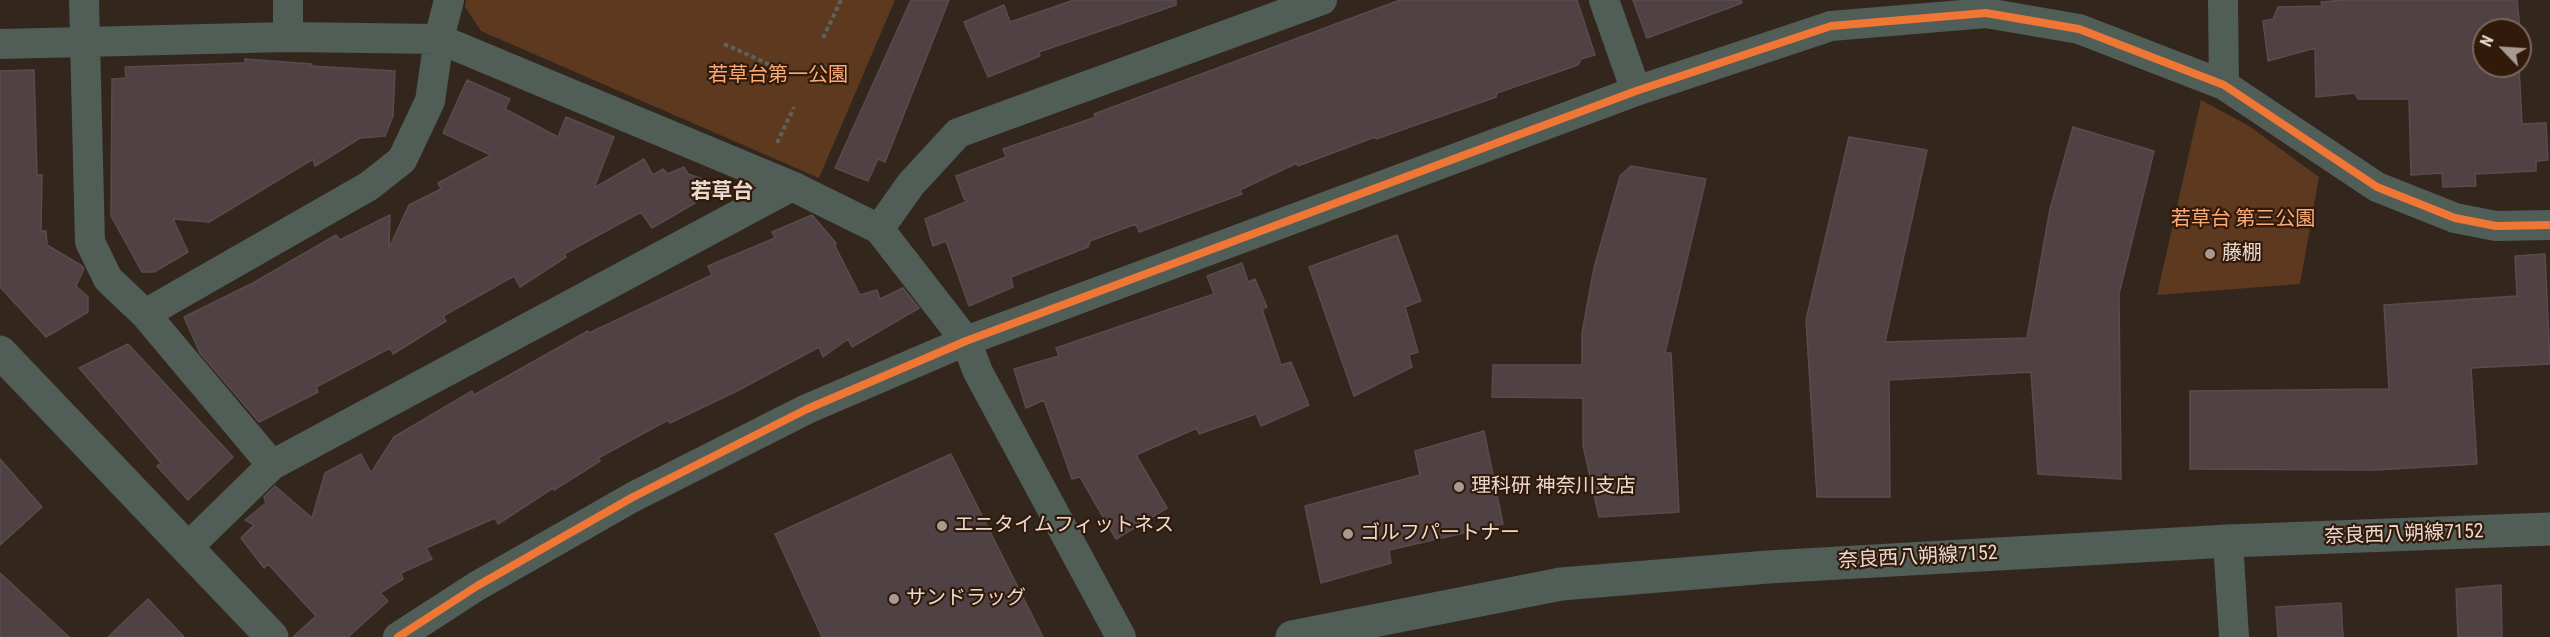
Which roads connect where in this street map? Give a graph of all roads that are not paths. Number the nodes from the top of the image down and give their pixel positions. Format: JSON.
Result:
{"nodes":[{"id":1,"x":84,"y":0,"type":"edge"},
{"id":2,"x":288,"y":0,"type":"edge"},
{"id":3,"x":449,"y":0,"type":"edge"},
{"id":4,"x":1322,"y":0,"type":"edge"},
{"id":5,"x":1604,"y":0,"type":"edge"},
{"id":6,"x":2223,"y":0,"type":"edge"},
{"id":7,"x":288,"y":37,"type":"junction"},
{"id":8,"x":439,"y":39,"type":"junction"},
{"id":9,"x":83,"y":42,"type":"junction"},
{"id":10,"x":0,"y":44,"type":"edge"},
{"id":11,"x":2224,"y":85,"type":"junction"},
{"id":12,"x":1636,"y":91,"type":"junction"},
{"id":13,"x":792,"y":186,"type":"junction"},
{"id":14,"x":2550,"y":225,"type":"edge"},
{"id":15,"x":879,"y":229,"type":"junction"},
{"id":16,"x":145,"y":314,"type":"junction"},
{"id":17,"x":966,"y":341,"type":"junction"},
{"id":18,"x":0,"y":352,"type":"edge"},
{"id":19,"x":272,"y":465,"type":"junction"},
{"id":20,"x":2550,"y":529,"type":"edge"},
{"id":21,"x":2228,"y":541,"type":"junction"},
{"id":22,"x":188,"y":547,"type":"junction"},
{"id":23,"x":272,"y":637,"type":"edge"},
{"id":24,"x":398,"y":637,"type":"edge"},
{"id":25,"x":1121,"y":637,"type":"edge"},
{"id":26,"x":1292,"y":637,"type":"edge"},
{"id":27,"x":2234,"y":637,"type":"edge"}],
"edges":[{"from":1,"to":9,"type":"street"},
{"from":2,"to":7,"type":"street"},
{"from":3,"to":8,"type":"street"},
{"from":4,"to":15,"type":"street"},
{"from":5,"to":12,"type":"street"},
{"from":6,"to":11,"type":"street"},
{"from":7,"to":8,"type":"street"},
{"from":7,"to":9,"type":"street"},
{"from":8,"to":13,"type":"street"},
{"from":8,"to":16,"type":"street"},
{"from":9,"to":10,"type":"street"},
{"from":9,"to":16,"type":"street"},
{"from":11,"to":12,"type":"street"},
{"from":11,"to":14,"type":"street"},
{"from":12,"to":17,"type":"street"},
{"from":13,"to":15,"type":"street"},
{"from":13,"to":19,"type":"street"},
{"from":15,"to":17,"type":"street"},
{"from":16,"to":19,"type":"street"},
{"from":17,"to":24,"type":"street"},
{"from":17,"to":25,"type":"street"},
{"from":18,"to":22,"type":"street"},
{"from":19,"to":22,"type":"street"},
{"from":20,"to":21,"type":"street","name":"奈良西八朔線7152"},
{"from":21,"to":26,"type":"street","name":"奈良西八朔線7152"},
{"from":21,"to":27,"type":"street"},
{"from":22,"to":23,"type":"street"}]}
